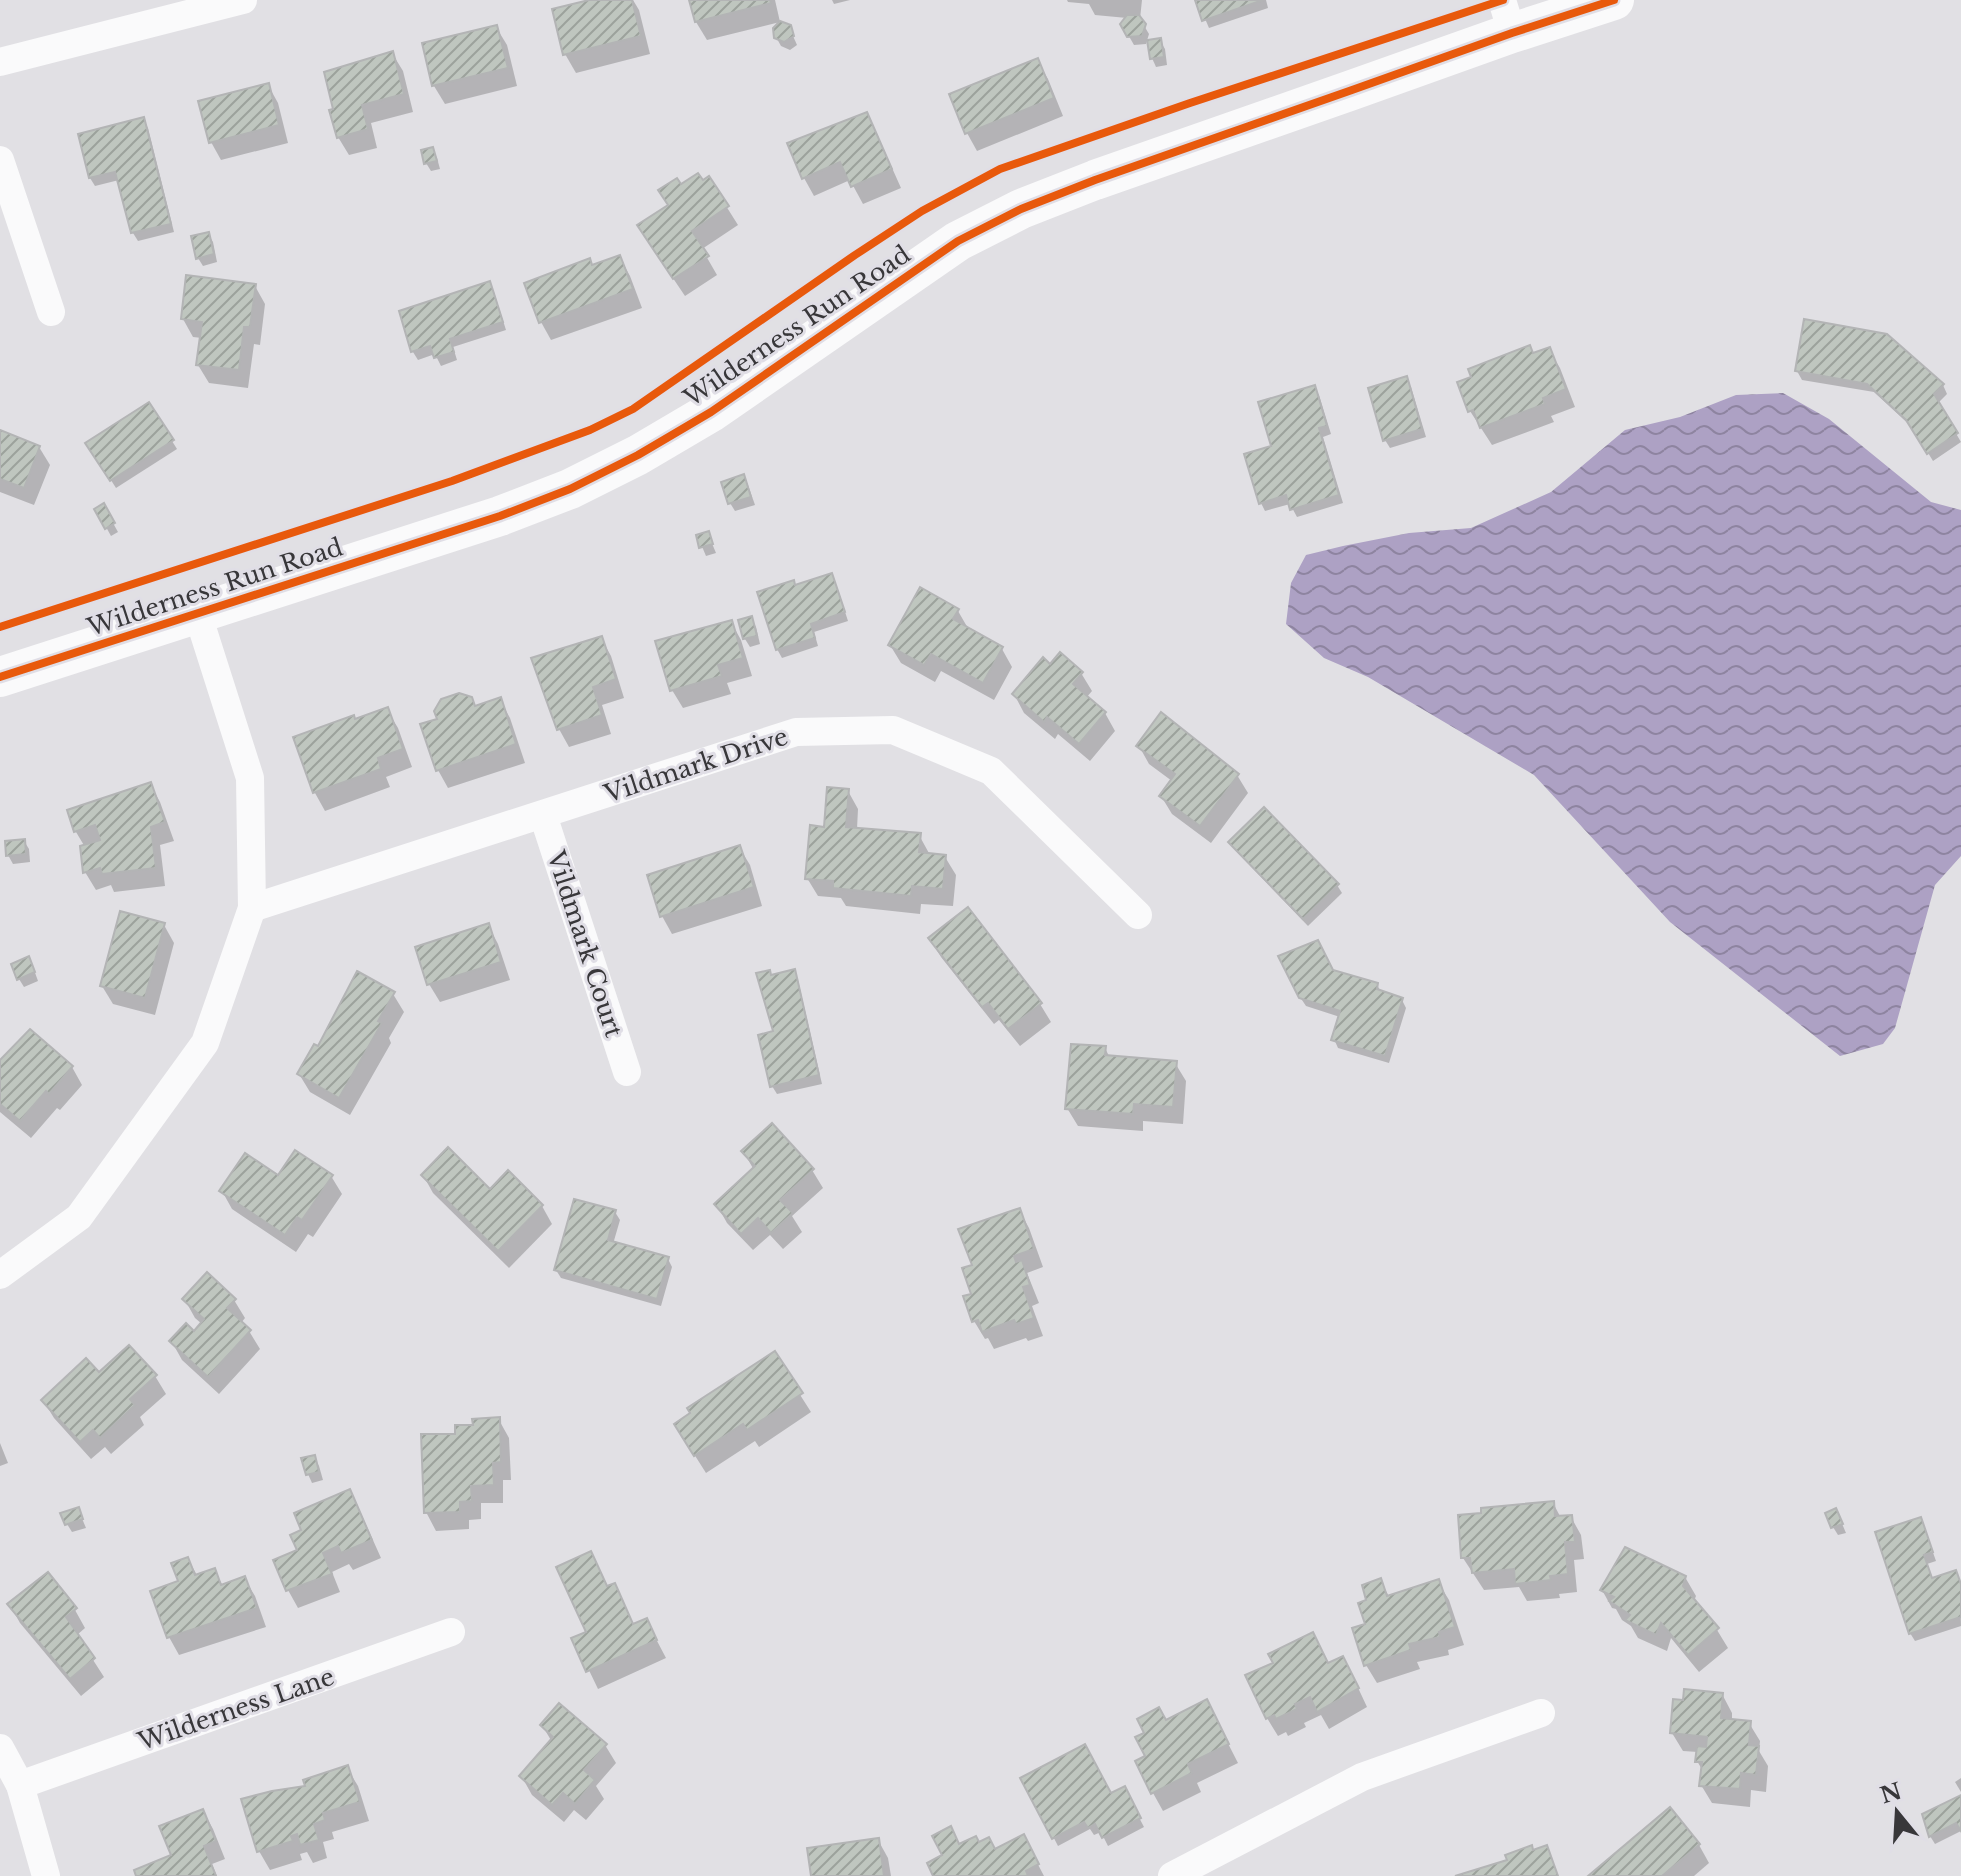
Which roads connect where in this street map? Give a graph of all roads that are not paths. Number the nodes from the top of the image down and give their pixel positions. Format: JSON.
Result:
{"nodes":[{"id":1,"x":243,"y":0,"type":"edge"},
{"id":2,"x":1614,"y":0,"type":"edge"},
{"id":3,"x":1507,"y":17,"type":"edge"},
{"id":4,"x":0,"y":62,"type":"edge"},
{"id":5,"x":0,"y":160,"type":"edge"},
{"id":6,"x":51,"y":312,"type":"dead end"},
{"id":7,"x":198,"y":615,"type":"junction"},
{"id":8,"x":0,"y":677,"type":"edge"},
{"id":9,"x":543,"y":815,"type":"junction"},
{"id":10,"x":252,"y":908,"type":"junction"},
{"id":11,"x":1138,"y":915,"type":"dead end"},
{"id":12,"x":627,"y":1072,"type":"dead end"},
{"id":13,"x":0,"y":1275,"type":"edge"},
{"id":14,"x":451,"y":1632,"type":"dead end"},
{"id":15,"x":1541,"y":1713,"type":"dead end"},
{"id":16,"x":0,"y":1748,"type":"edge"},
{"id":17,"x":20,"y":1785,"type":"junction"},
{"id":18,"x":46,"y":1876,"type":"edge"},
{"id":19,"x":1172,"y":1876,"type":"edge"}],
"edges":[{"from":1,"to":4,"type":"street"},
{"from":2,"to":3,"type":"street","name":"Wilderness Run Road"},
{"from":3,"to":7,"type":"street","name":"Wilderness Run Road"},
{"from":5,"to":6,"type":"street"},
{"from":7,"to":8,"type":"street","name":"Wilderness Run Road"},
{"from":7,"to":10,"type":"street"},
{"from":9,"to":10,"type":"street","name":"Vildmark Drive"},
{"from":9,"to":11,"type":"street","name":"Vildmark Drive"},
{"from":9,"to":12,"type":"street","name":"Vildmark Court"},
{"from":10,"to":13,"type":"street"},
{"from":14,"to":17,"type":"street","name":"Wilderness Lane"},
{"from":15,"to":19,"type":"street"},
{"from":16,"to":17,"type":"street"},
{"from":17,"to":18,"type":"street"}]}
